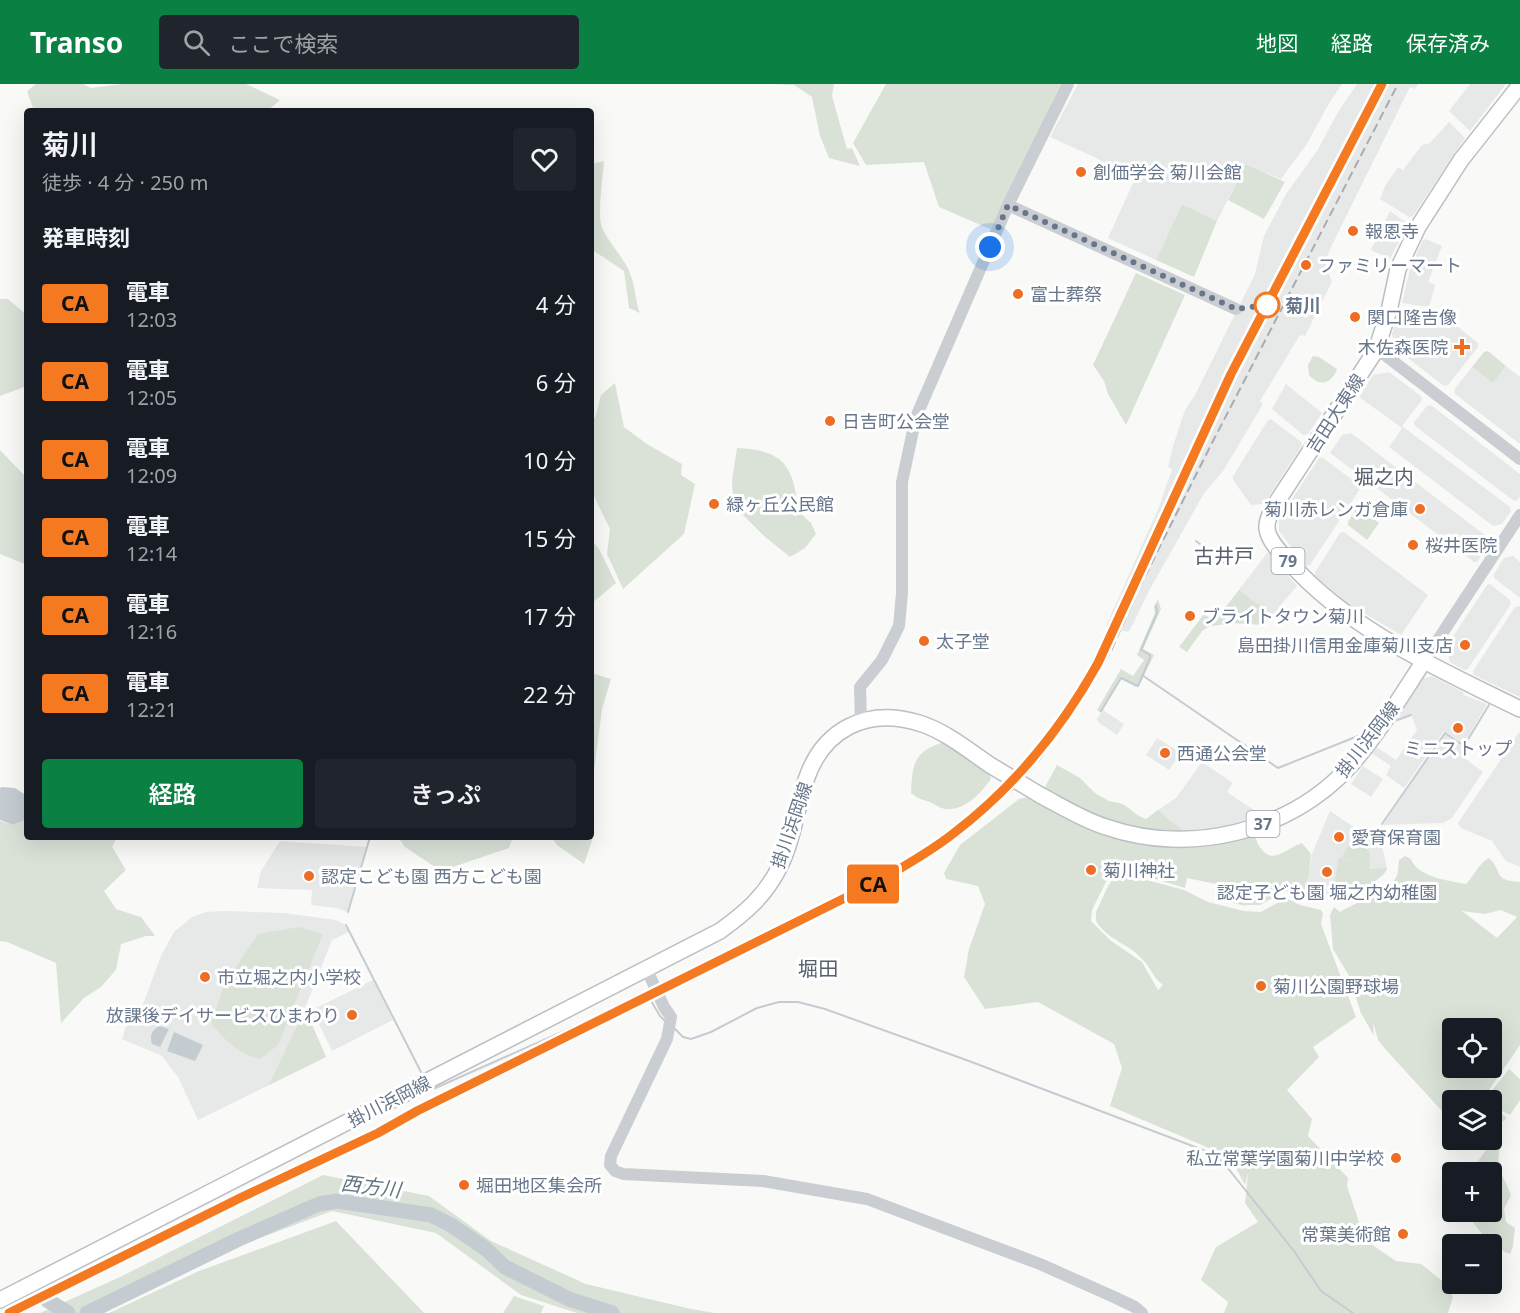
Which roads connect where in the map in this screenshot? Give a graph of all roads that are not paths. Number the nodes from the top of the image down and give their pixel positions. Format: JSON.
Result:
{"nodes":[{"id":1,"x":1068,"y":84,"type":"edge"},
{"id":2,"x":1520,"y":85,"type":"edge"},
{"id":3,"x":1008,"y":205,"type":"junction"},
{"id":4,"x":1236,"y":309,"type":"dead end"},
{"id":5,"x":1376,"y":350,"type":"junction"},
{"id":6,"x":1520,"y":459,"type":"edge"},
{"id":7,"x":1520,"y":515,"type":"edge"},
{"id":8,"x":1424,"y":661,"type":"junction"},
{"id":9,"x":1520,"y":709,"type":"edge"},
{"id":10,"x":861,"y":720,"type":"junction"},
{"id":11,"x":647,"y":970,"type":"junction"},
{"id":12,"x":0,"y":1300,"type":"edge"},
{"id":13,"x":1142,"y":1313,"type":"edge"}],
"edges":[{"from":1,"to":3,"type":"street"},
{"from":2,"to":5,"type":"main road","name":"吉田大東線","number":"79"},
{"from":3,"to":4,"type":"street"},
{"from":3,"to":10,"type":"street"},
{"from":5,"to":6,"type":"street"},
{"from":5,"to":8,"type":"main road","name":"吉田大東線","number":"79"},
{"from":7,"to":8,"type":"street"},
{"from":8,"to":9,"type":"main road"},
{"from":8,"to":10,"type":"main road","name":"掛川浜岡線","number":"37","bridge":true},
{"from":10,"to":11,"type":"main road","name":"掛川浜岡線","number":"37"},
{"from":11,"to":12,"type":"main road","name":"掛川浜岡線","number":"37"},
{"from":11,"to":13,"type":"street"}]}
